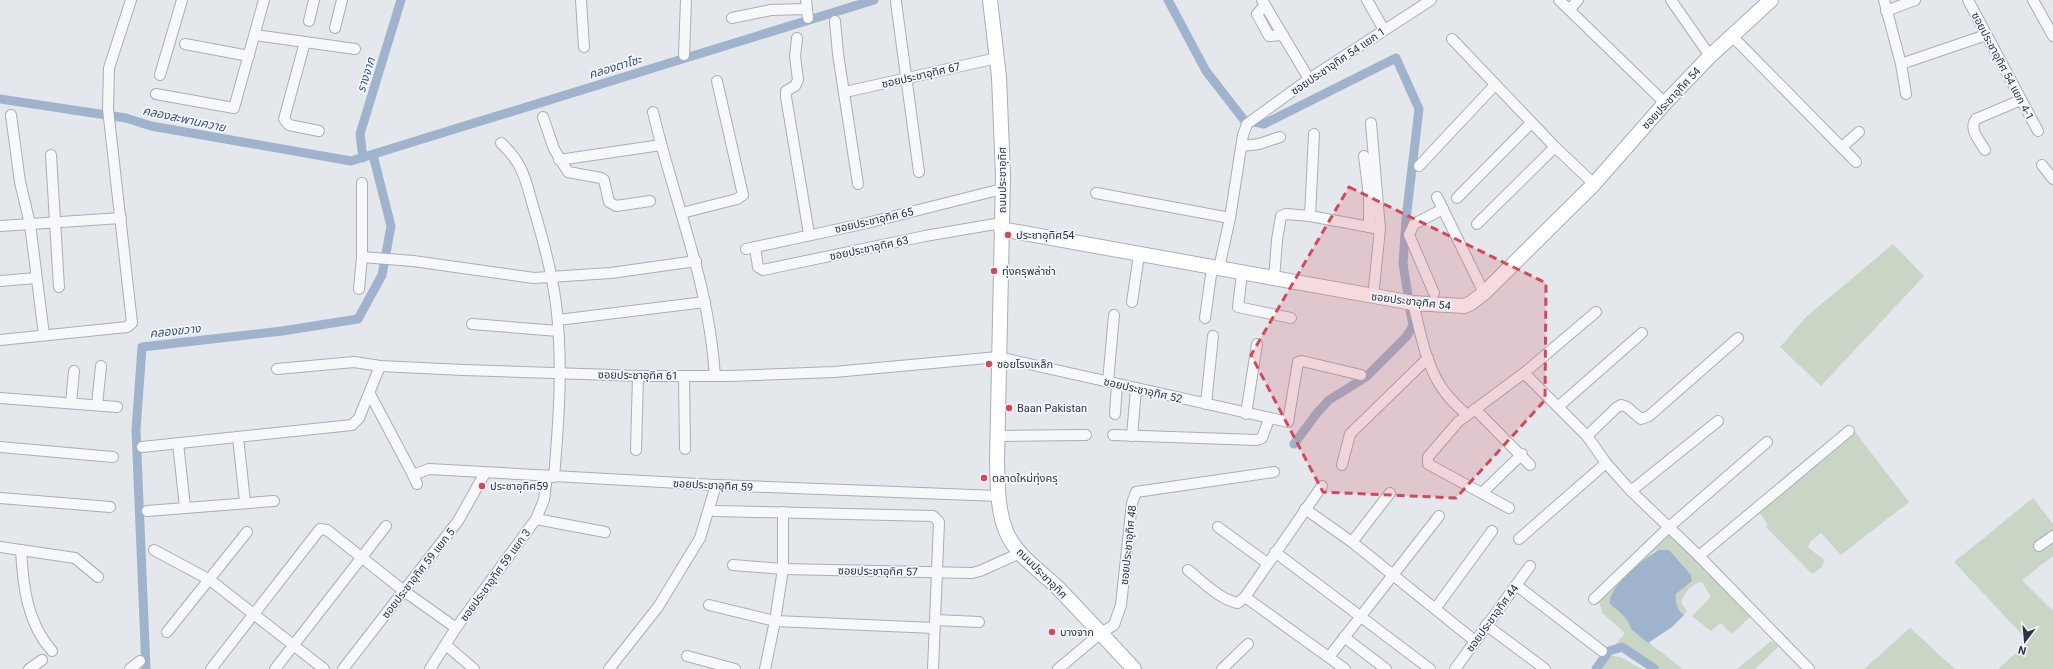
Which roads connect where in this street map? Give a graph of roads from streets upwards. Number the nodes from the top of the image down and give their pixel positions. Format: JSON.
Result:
{"nodes":[{"id":1,"x":131,"y":0,"type":"edge"},
{"id":2,"x":182,"y":0,"type":"edge"},
{"id":3,"x":264,"y":0,"type":"edge"},
{"id":4,"x":314,"y":0,"type":"edge"},
{"id":5,"x":342,"y":0,"type":"edge"},
{"id":6,"x":581,"y":0,"type":"edge"},
{"id":7,"x":686,"y":0,"type":"edge"},
{"id":8,"x":990,"y":0,"type":"edge"},
{"id":9,"x":1367,"y":0,"type":"edge"},
{"id":10,"x":1559,"y":0,"type":"edge"},
{"id":11,"x":1578,"y":0,"type":"edge"},
{"id":12,"x":1671,"y":0,"type":"edge"},
{"id":13,"x":1770,"y":0,"type":"edge"},
{"id":14,"x":1884,"y":0,"type":"edge"},
{"id":15,"x":1916,"y":0,"type":"edge"},
{"id":16,"x":1968,"y":0,"type":"edge"},
{"id":17,"x":2033,"y":0,"type":"edge"},
{"id":18,"x":896,"y":2,"type":"dead end"},
{"id":19,"x":1263,"y":2,"type":"edge"},
{"id":20,"x":1425,"y":2,"type":"edge"},
{"id":21,"x":807,"y":9,"type":"edge"},
{"id":22,"x":1570,"y":9,"type":"junction"},
{"id":23,"x":1886,"y":11,"type":"junction"},
{"id":24,"x":732,"y":18,"type":"dead end"},
{"id":25,"x":309,"y":21,"type":"dead end"},
{"id":26,"x":835,"y":21,"type":"dead end"},
{"id":27,"x":335,"y":28,"type":"dead end"},
{"id":28,"x":1384,"y":30,"type":"junction"},
{"id":29,"x":1986,"y":34,"type":"junction"},
{"id":30,"x":256,"y":35,"type":"junction"},
{"id":31,"x":1732,"y":36,"type":"junction"},
{"id":32,"x":2053,"y":36,"type":"edge"},
{"id":33,"x":797,"y":38,"type":"dead end"},
{"id":34,"x":1452,"y":39,"type":"dead end"},
{"id":35,"x":305,"y":42,"type":"junction"},
{"id":36,"x":185,"y":44,"type":"dead end"},
{"id":37,"x":584,"y":47,"type":"dead end"},
{"id":38,"x":355,"y":49,"type":"dead end"},
{"id":39,"x":684,"y":55,"type":"dead end"},
{"id":40,"x":249,"y":56,"type":"junction"},
{"id":41,"x":1710,"y":56,"type":"junction"},
{"id":42,"x":997,"y":58,"type":"junction"},
{"id":43,"x":1901,"y":64,"type":"junction"},
{"id":44,"x":160,"y":75,"type":"dead end"},
{"id":45,"x":907,"y":78,"type":"junction"},
{"id":46,"x":1309,"y":79,"type":"junction"},
{"id":47,"x":717,"y":81,"type":"dead end"},
{"id":48,"x":1496,"y":85,"type":"junction"},
{"id":49,"x":846,"y":92,"type":"junction"},
{"id":50,"x":156,"y":94,"type":"dead end"},
{"id":51,"x":1906,"y":94,"type":"dead end"},
{"id":52,"x":2021,"y":100,"type":"junction"},
{"id":53,"x":1665,"y":103,"type":"junction"},
{"id":54,"x":653,"y":112,"type":"dead end"},
{"id":55,"x":11,"y":115,"type":"dead end"},
{"id":56,"x":543,"y":117,"type":"dead end"},
{"id":57,"x":1531,"y":123,"type":"junction"},
{"id":58,"x":1371,"y":124,"type":"dead end"},
{"id":59,"x":320,"y":131,"type":"dead end"},
{"id":60,"x":2038,"y":131,"type":"dead end"},
{"id":61,"x":1859,"y":132,"type":"dead end"},
{"id":62,"x":1314,"y":134,"type":"dead end"},
{"id":63,"x":1280,"y":137,"type":"dead end"},
{"id":64,"x":501,"y":144,"type":"dead end"},
{"id":65,"x":661,"y":145,"type":"junction"},
{"id":66,"x":1242,"y":146,"type":"junction"},
{"id":67,"x":1555,"y":147,"type":"junction"},
{"id":68,"x":1842,"y":147,"type":"junction"},
{"id":69,"x":1985,"y":150,"type":"dead end"},
{"id":70,"x":51,"y":155,"type":"dead end"},
{"id":71,"x":1364,"y":156,"type":"dead end"},
{"id":72,"x":559,"y":160,"type":"junction"},
{"id":73,"x":1856,"y":162,"type":"dead end"},
{"id":74,"x":2042,"y":165,"type":"dead end"},
{"id":75,"x":1419,"y":166,"type":"dead end"},
{"id":76,"x":919,"y":172,"type":"dead end"},
{"id":77,"x":2053,"y":179,"type":"edge"},
{"id":78,"x":362,"y":183,"type":"dead end"},
{"id":79,"x":858,"y":184,"type":"dead end"},
{"id":80,"x":1594,"y":184,"type":"junction"},
{"id":81,"x":1002,"y":189,"type":"junction"},
{"id":82,"x":1096,"y":193,"type":"dead end"},
{"id":83,"x":1437,"y":197,"type":"dead end"},
{"id":84,"x":1458,"y":198,"type":"dead end"},
{"id":85,"x":650,"y":200,"type":"dead end"},
{"id":86,"x":1443,"y":209,"type":"junction"},
{"id":87,"x":682,"y":213,"type":"junction"},
{"id":88,"x":1310,"y":216,"type":"junction"},
{"id":89,"x":121,"y":218,"type":"junction"},
{"id":90,"x":1230,"y":218,"type":"junction"},
{"id":91,"x":56,"y":222,"type":"junction"},
{"id":92,"x":30,"y":224,"type":"junction"},
{"id":93,"x":1476,"y":224,"type":"dead end"},
{"id":94,"x":0,"y":226,"type":"edge"},
{"id":95,"x":1001,"y":226,"type":"junction"},
{"id":96,"x":1369,"y":227,"type":"junction"},
{"id":97,"x":1380,"y":229,"type":"junction"},
{"id":98,"x":809,"y":234,"type":"junction"},
{"id":99,"x":751,"y":248,"type":"joint"},
{"id":100,"x":1139,"y":255,"type":"junction"},
{"id":101,"x":362,"y":257,"type":"junction"},
{"id":102,"x":696,"y":261,"type":"junction"},
{"id":103,"x":1215,"y":268,"type":"junction"},
{"id":104,"x":1242,"y":273,"type":"junction"},
{"id":105,"x":36,"y":278,"type":"junction"},
{"id":106,"x":551,"y":278,"type":"junction"},
{"id":107,"x":1274,"y":279,"type":"junction"},
{"id":108,"x":0,"y":281,"type":"edge"},
{"id":109,"x":59,"y":287,"type":"dead end"},
{"id":110,"x":359,"y":289,"type":"dead end"},
{"id":111,"x":1434,"y":293,"type":"dead end"},
{"id":112,"x":1484,"y":293,"type":"junction"},
{"id":113,"x":1373,"y":297,"type":"junction"},
{"id":114,"x":705,"y":302,"type":"junction"},
{"id":115,"x":1132,"y":302,"type":"dead end"},
{"id":116,"x":1413,"y":304,"type":"junction"},
{"id":117,"x":1596,"y":312,"type":"dead end"},
{"id":118,"x":1114,"y":315,"type":"dead end"},
{"id":119,"x":1205,"y":318,"type":"dead end"},
{"id":120,"x":1291,"y":318,"type":"dead end"},
{"id":121,"x":558,"y":320,"type":"junction"},
{"id":122,"x":472,"y":324,"type":"dead end"},
{"id":123,"x":558,"y":331,"type":"junction"},
{"id":124,"x":1642,"y":333,"type":"dead end"},
{"id":125,"x":44,"y":335,"type":"junction"},
{"id":126,"x":1213,"y":336,"type":"dead end"},
{"id":127,"x":1738,"y":338,"type":"dead end"},
{"id":128,"x":0,"y":340,"type":"edge"},
{"id":129,"x":1257,"y":344,"type":"dead end"},
{"id":130,"x":998,"y":357,"type":"junction"},
{"id":131,"x":1428,"y":358,"type":"junction"},
{"id":132,"x":101,"y":366,"type":"dead end"},
{"id":133,"x":380,"y":366,"type":"junction"},
{"id":134,"x":277,"y":369,"type":"dead end"},
{"id":135,"x":74,"y":371,"type":"dead end"},
{"id":136,"x":561,"y":373,"type":"junction"},
{"id":137,"x":1524,"y":373,"type":"junction"},
{"id":138,"x":638,"y":376,"type":"junction"},
{"id":139,"x":684,"y":376,"type":"junction"},
{"id":140,"x":716,"y":376,"type":"junction"},
{"id":141,"x":1361,"y":376,"type":"dead end"},
{"id":142,"x":1112,"y":383,"type":"junction"},
{"id":143,"x":1136,"y":389,"type":"junction"},
{"id":144,"x":370,"y":394,"type":"junction"},
{"id":145,"x":0,"y":398,"type":"edge"},
{"id":146,"x":71,"y":403,"type":"junction"},
{"id":147,"x":1206,"y":404,"type":"junction"},
{"id":148,"x":97,"y":405,"type":"junction"},
{"id":149,"x":1560,"y":406,"type":"junction"},
{"id":150,"x":117,"y":407,"type":"dead end"},
{"id":151,"x":1471,"y":412,"type":"junction"},
{"id":152,"x":1115,"y":414,"type":"dead end"},
{"id":153,"x":1246,"y":414,"type":"junction"},
{"id":154,"x":1269,"y":419,"type":"junction"},
{"id":155,"x":1718,"y":421,"type":"dead end"},
{"id":156,"x":1849,"y":432,"type":"dead end"},
{"id":157,"x":1086,"y":435,"type":"dead end"},
{"id":158,"x":1113,"y":435,"type":"dead end"},
{"id":159,"x":997,"y":436,"type":"junction"},
{"id":160,"x":1132,"y":436,"type":"junction"},
{"id":161,"x":1587,"y":436,"type":"junction"},
{"id":162,"x":238,"y":437,"type":"junction"},
{"id":163,"x":1767,"y":442,"type":"dead end"},
{"id":164,"x":178,"y":444,"type":"junction"},
{"id":165,"x":0,"y":447,"type":"edge"},
{"id":166,"x":142,"y":447,"type":"dead end"},
{"id":167,"x":636,"y":450,"type":"dead end"},
{"id":168,"x":684,"y":450,"type":"dead end"},
{"id":169,"x":1522,"y":454,"type":"junction"},
{"id":170,"x":113,"y":457,"type":"dead end"},
{"id":171,"x":1606,"y":464,"type":"junction"},
{"id":172,"x":1342,"y":465,"type":"dead end"},
{"id":173,"x":1530,"y":465,"type":"dead end"},
{"id":174,"x":1274,"y":472,"type":"dead end"},
{"id":175,"x":485,"y":473,"type":"junction"},
{"id":176,"x":413,"y":475,"type":"junction"},
{"id":177,"x":551,"y":477,"type":"junction"},
{"id":178,"x":417,"y":484,"type":"dead end"},
{"id":179,"x":716,"y":485,"type":"junction"},
{"id":180,"x":1322,"y":486,"type":"dead end"},
{"id":181,"x":1631,"y":491,"type":"junction"},
{"id":182,"x":1390,"y":493,"type":"dead end"},
{"id":183,"x":1482,"y":493,"type":"junction"},
{"id":184,"x":998,"y":496,"type":"junction"},
{"id":185,"x":0,"y":498,"type":"edge"},
{"id":186,"x":274,"y":501,"type":"dead end"},
{"id":187,"x":245,"y":502,"type":"junction"},
{"id":188,"x":110,"y":507,"type":"dead end"},
{"id":189,"x":185,"y":507,"type":"junction"},
{"id":190,"x":1510,"y":508,"type":"dead end"},
{"id":191,"x":1305,"y":509,"type":"junction"},
{"id":192,"x":147,"y":510,"type":"dead end"},
{"id":193,"x":715,"y":511,"type":"dead end"},
{"id":194,"x":783,"y":512,"type":"junction"},
{"id":195,"x":1438,"y":516,"type":"dead end"},
{"id":196,"x":536,"y":519,"type":"junction"},
{"id":197,"x":386,"y":526,"type":"dead end"},
{"id":198,"x":1218,"y":527,"type":"dead end"},
{"id":199,"x":1669,"y":527,"type":"junction"},
{"id":200,"x":1492,"y":531,"type":"dead end"},
{"id":201,"x":247,"y":532,"type":"dead end"},
{"id":202,"x":605,"y":532,"type":"dead end"},
{"id":203,"x":2053,"y":536,"type":"edge"},
{"id":204,"x":1519,"y":539,"type":"dead end"},
{"id":205,"x":1352,"y":542,"type":"junction"},
{"id":206,"x":2038,"y":546,"type":"dead end"},
{"id":207,"x":0,"y":548,"type":"edge"},
{"id":208,"x":21,"y":550,"type":"junction"},
{"id":209,"x":154,"y":550,"type":"dead end"},
{"id":210,"x":1275,"y":552,"type":"junction"},
{"id":211,"x":1020,"y":553,"type":"junction"},
{"id":212,"x":1699,"y":556,"type":"junction"},
{"id":213,"x":363,"y":558,"type":"junction"},
{"id":214,"x":1267,"y":563,"type":"junction"},
{"id":215,"x":733,"y":565,"type":"dead end"},
{"id":216,"x":1530,"y":566,"type":"dead end"},
{"id":217,"x":783,"y":569,"type":"junction"},
{"id":218,"x":1188,"y":570,"type":"dead end"},
{"id":219,"x":936,"y":572,"type":"junction"},
{"id":220,"x":1392,"y":574,"type":"junction"},
{"id":221,"x":98,"y":578,"type":"dead end"},
{"id":222,"x":210,"y":580,"type":"junction"},
{"id":223,"x":1516,"y":585,"type":"junction"},
{"id":224,"x":404,"y":590,"type":"junction"},
{"id":225,"x":1245,"y":597,"type":"junction"},
{"id":226,"x":1594,"y":599,"type":"dead end"},
{"id":227,"x":708,"y":605,"type":"dead end"},
{"id":228,"x":1435,"y":608,"type":"junction"},
{"id":229,"x":254,"y":614,"type":"junction"},
{"id":230,"x":1361,"y":617,"type":"junction"},
{"id":231,"x":775,"y":621,"type":"junction"},
{"id":232,"x":979,"y":622,"type":"dead end"},
{"id":233,"x":935,"y":624,"type":"junction"},
{"id":234,"x":1486,"y":625,"type":"junction"},
{"id":235,"x":456,"y":628,"type":"junction"},
{"id":236,"x":167,"y":632,"type":"dead end"},
{"id":237,"x":1101,"y":633,"type":"junction"},
{"id":238,"x":1344,"y":637,"type":"junction"},
{"id":239,"x":1475,"y":641,"type":"junction"},
{"id":240,"x":1248,"y":644,"type":"dead end"},
{"id":241,"x":293,"y":645,"type":"junction"},
{"id":242,"x":446,"y":645,"type":"junction"},
{"id":243,"x":52,"y":651,"type":"dead end"},
{"id":244,"x":1602,"y":651,"type":"dead end"},
{"id":245,"x":687,"y":656,"type":"dead end"},
{"id":246,"x":1329,"y":658,"type":"junction"},
{"id":247,"x":42,"y":660,"type":"dead end"},
{"id":248,"x":140,"y":661,"type":"dead end"},
{"id":249,"x":1458,"y":668,"type":"edge"},
{"id":250,"x":29,"y":669,"type":"edge"},
{"id":251,"x":130,"y":669,"type":"edge"},
{"id":252,"x":211,"y":669,"type":"edge"},
{"id":253,"x":275,"y":669,"type":"edge"},
{"id":254,"x":324,"y":669,"type":"edge"},
{"id":255,"x":343,"y":669,"type":"edge"},
{"id":256,"x":430,"y":669,"type":"edge"},
{"id":257,"x":474,"y":669,"type":"edge"},
{"id":258,"x":610,"y":669,"type":"edge"},
{"id":259,"x":735,"y":669,"type":"edge"},
{"id":260,"x":765,"y":669,"type":"edge"},
{"id":261,"x":933,"y":669,"type":"edge"},
{"id":262,"x":1058,"y":669,"type":"edge"},
{"id":263,"x":1134,"y":669,"type":"edge"},
{"id":264,"x":1222,"y":669,"type":"edge"},
{"id":265,"x":1345,"y":669,"type":"edge"},
{"id":266,"x":1386,"y":669,"type":"edge"},
{"id":267,"x":1430,"y":669,"type":"edge"},
{"id":268,"x":1545,"y":669,"type":"edge"},
{"id":269,"x":1809,"y":669,"type":"edge"}],
"edges":[{"from":1,"to":89,"type":"street"},
{"from":2,"to":44,"type":"street"},
{"from":3,"to":30,"type":"street"},
{"from":4,"to":25,"type":"street"},
{"from":5,"to":27,"type":"street"},
{"from":6,"to":37,"type":"street"},
{"from":7,"to":39,"type":"street"},
{"from":8,"to":42,"type":"street","name":"ถนนประชาอุทิศ"},
{"from":9,"to":28,"type":"street"},
{"from":10,"to":22,"type":"street"},
{"from":11,"to":22,"type":"street"},
{"from":12,"to":41,"type":"street"},
{"from":13,"to":31,"type":"street","name":"ซอยประชาอุทิศ 54"},
{"from":14,"to":23,"type":"street"},
{"from":15,"to":23,"type":"street"},
{"from":16,"to":29,"type":"street","name":"ซอยประชาอุทิศ 54 แยก 4-1"},
{"from":17,"to":32,"type":"street"},
{"from":18,"to":45,"type":"street"},
{"from":19,"to":46,"type":"street"},
{"from":20,"to":28,"type":"street","name":"ซอยประชาอุทิศ 54 แยก 1"},
{"from":21,"to":24,"type":"street"},
{"from":22,"to":53,"type":"street"},
{"from":23,"to":43,"type":"street"},
{"from":26,"to":49,"type":"street"},
{"from":28,"to":46,"type":"street","name":"ซอยประชาอุทิศ 54 แยก 1"},
{"from":29,"to":43,"type":"street"},
{"from":29,"to":52,"type":"street","name":"ซอยประชาอุทิศ 54 แยก 4-1"},
{"from":30,"to":35,"type":"street"},
{"from":30,"to":40,"type":"street"},
{"from":31,"to":41,"type":"street","name":"ซอยประชาอุทิศ 54"},
{"from":31,"to":68,"type":"street"},
{"from":33,"to":98,"type":"street"},
{"from":34,"to":48,"type":"street"},
{"from":35,"to":38,"type":"street"},
{"from":35,"to":59,"type":"street"},
{"from":36,"to":40,"type":"street"},
{"from":40,"to":50,"type":"street"},
{"from":41,"to":53,"type":"street","name":"ซอยประชาอุทิศ 54"},
{"from":42,"to":45,"type":"street","name":"ซอยประชาอุทิศ 67"},
{"from":42,"to":81,"type":"street","name":"ถนนประชาอุทิศ"},
{"from":43,"to":51,"type":"street"},
{"from":45,"to":49,"type":"street","name":"ซอยประชาอุทิศ 67"},
{"from":45,"to":76,"type":"street"},
{"from":46,"to":66,"type":"street","name":"ซอยประชาอุทิศ 54 แยก 1"},
{"from":47,"to":87,"type":"street"},
{"from":48,"to":57,"type":"street"},
{"from":48,"to":75,"type":"street"},
{"from":49,"to":79,"type":"street"},
{"from":52,"to":60,"type":"street","name":"ซอยประชาอุทิศ 54 แยก 4-1"},
{"from":52,"to":69,"type":"street"},
{"from":53,"to":80,"type":"street","name":"ซอยประชาอุทิศ 54"},
{"from":54,"to":65,"type":"street"},
{"from":55,"to":92,"type":"street"},
{"from":56,"to":72,"type":"street"},
{"from":57,"to":67,"type":"street"},
{"from":57,"to":84,"type":"street"},
{"from":58,"to":97,"type":"street"},
{"from":61,"to":68,"type":"street"},
{"from":62,"to":88,"type":"street"},
{"from":63,"to":66,"type":"street"},
{"from":64,"to":106,"type":"street","name":"ซอยประชาอุทิศ 59 แยก 3"},
{"from":65,"to":72,"type":"street"},
{"from":65,"to":87,"type":"street"},
{"from":66,"to":90,"type":"street"},
{"from":67,"to":80,"type":"street"},
{"from":67,"to":93,"type":"street"},
{"from":68,"to":73,"type":"street"},
{"from":70,"to":91,"type":"street"},
{"from":71,"to":96,"type":"street"},
{"from":72,"to":85,"type":"street"},
{"from":74,"to":77,"type":"street"},
{"from":78,"to":101,"type":"street"},
{"from":80,"to":112,"type":"street","name":"ซอยประชาอุทิศ 54"},
{"from":81,"to":95,"type":"street","name":"ถนนประชาอุทิศ"},
{"from":81,"to":98,"type":"street","name":"ซอยประชาอุทิศ 65"},
{"from":82,"to":90,"type":"street"},
{"from":83,"to":86,"type":"street"},
{"from":86,"to":111,"type":"street"},
{"from":86,"to":112,"type":"street"},
{"from":87,"to":102,"type":"street"},
{"from":88,"to":96,"type":"street"},
{"from":88,"to":107,"type":"street"},
{"from":89,"to":91,"type":"street"},
{"from":89,"to":125,"type":"street"},
{"from":90,"to":103,"type":"street"},
{"from":91,"to":92,"type":"street"},
{"from":91,"to":109,"type":"street"},
{"from":92,"to":94,"type":"street"},
{"from":92,"to":105,"type":"street"},
{"from":95,"to":99,"type":"street","name":"ซอยประชาอุทิศ 63"},
{"from":95,"to":100,"type":"street","name":"ซอยประชาอุทิศ 54"},
{"from":95,"to":130,"type":"street","name":"ถนนประชาอุทิศ"},
{"from":96,"to":97,"type":"street"},
{"from":97,"to":113,"type":"street"},
{"from":98,"to":99,"type":"street","name":"ซอยประชาอุทิศ 65"},
{"from":100,"to":103,"type":"street","name":"ซอยประชาอุทิศ 54"},
{"from":100,"to":115,"type":"street"},
{"from":101,"to":106,"type":"street"},
{"from":101,"to":110,"type":"street"},
{"from":102,"to":106,"type":"street"},
{"from":102,"to":114,"type":"street"},
{"from":103,"to":104,"type":"street","name":"ซอยประชาอุทิศ 54"},
{"from":103,"to":119,"type":"street"},
{"from":104,"to":107,"type":"street","name":"ซอยประชาอุทิศ 54"},
{"from":104,"to":120,"type":"street"},
{"from":105,"to":108,"type":"street"},
{"from":105,"to":125,"type":"street"},
{"from":106,"to":121,"type":"street","name":"ซอยประชาอุทิศ 59 แยก 3"},
{"from":107,"to":113,"type":"street","name":"ซอยประชาอุทิศ 54"},
{"from":112,"to":116,"type":"street","name":"ซอยประชาอุทิศ 54"},
{"from":113,"to":116,"type":"street","name":"ซอยประชาอุทิศ 54"},
{"from":114,"to":121,"type":"street"},
{"from":114,"to":140,"type":"street"},
{"from":116,"to":131,"type":"street"},
{"from":117,"to":137,"type":"street"},
{"from":118,"to":142,"type":"street"},
{"from":121,"to":123,"type":"street","name":"ซอยประชาอุทิศ 59 แยก 3"},
{"from":122,"to":123,"type":"street"},
{"from":123,"to":136,"type":"street","name":"ซอยประชาอุทิศ 59 แยก 3"},
{"from":124,"to":149,"type":"street"},
{"from":125,"to":128,"type":"street"},
{"from":126,"to":147,"type":"street"},
{"from":127,"to":161,"type":"street"},
{"from":129,"to":153,"type":"street"},
{"from":130,"to":140,"type":"street","name":"ซอยประชาอุทิศ 61"},
{"from":130,"to":142,"type":"street","name":"ซอยประชาอุทิศ 52"},
{"from":130,"to":159,"type":"street","name":"ถนนประชาอุทิศ"},
{"from":131,"to":151,"type":"street"},
{"from":131,"to":172,"type":"street"},
{"from":132,"to":148,"type":"street"},
{"from":133,"to":134,"type":"street","name":"ซอยประชาอุทิศ 61"},
{"from":133,"to":136,"type":"street","name":"ซอยประชาอุทิศ 61"},
{"from":133,"to":144,"type":"street"},
{"from":135,"to":146,"type":"street"},
{"from":136,"to":138,"type":"street","name":"ซอยประชาอุทิศ 61"},
{"from":136,"to":177,"type":"street","name":"ซอยประชาอุทิศ 59 แยก 3"},
{"from":137,"to":149,"type":"street"},
{"from":137,"to":151,"type":"street"},
{"from":138,"to":139,"type":"street","name":"ซอยประชาอุทิศ 61"},
{"from":138,"to":167,"type":"street"},
{"from":139,"to":140,"type":"street","name":"ซอยประชาอุทิศ 61"},
{"from":139,"to":168,"type":"street"},
{"from":141,"to":154,"type":"street","name":"ซอยประชาอุทิศ 52"},
{"from":142,"to":143,"type":"street","name":"ซอยประชาอุทิศ 52"},
{"from":142,"to":152,"type":"street"},
{"from":143,"to":147,"type":"street","name":"ซอยประชาอุทิศ 52"},
{"from":143,"to":160,"type":"street"},
{"from":144,"to":162,"type":"street"},
{"from":144,"to":176,"type":"street"},
{"from":145,"to":146,"type":"street"},
{"from":146,"to":148,"type":"street"},
{"from":147,"to":153,"type":"street","name":"ซอยประชาอุทิศ 52"},
{"from":148,"to":150,"type":"street"},
{"from":149,"to":161,"type":"street"},
{"from":151,"to":169,"type":"street"},
{"from":151,"to":183,"type":"street"},
{"from":153,"to":154,"type":"street","name":"ซอยประชาอุทิศ 52"},
{"from":154,"to":160,"type":"street"},
{"from":155,"to":181,"type":"street"},
{"from":156,"to":212,"type":"street"},
{"from":157,"to":159,"type":"street"},
{"from":158,"to":160,"type":"street"},
{"from":159,"to":184,"type":"street","name":"ถนนประชาอุทิศ"},
{"from":161,"to":171,"type":"street"},
{"from":162,"to":164,"type":"street"},
{"from":162,"to":187,"type":"street"},
{"from":163,"to":199,"type":"street"},
{"from":164,"to":166,"type":"street"},
{"from":164,"to":189,"type":"street"},
{"from":165,"to":170,"type":"street"},
{"from":169,"to":173,"type":"street"},
{"from":169,"to":183,"type":"street"},
{"from":171,"to":181,"type":"street"},
{"from":171,"to":204,"type":"street"},
{"from":174,"to":237,"type":"street","name":"ซอยประชาอุทิศ 48"},
{"from":175,"to":176,"type":"street","name":"ซอยประชาอุทิศ 59"},
{"from":175,"to":177,"type":"street","name":"ซอยประชาอุทิศ 59"},
{"from":175,"to":224,"type":"street","name":"ซอยประชาอุทิศ 59 แยก 5"},
{"from":176,"to":178,"type":"street"},
{"from":177,"to":179,"type":"street","name":"ซอยประชาอุทิศ 59"},
{"from":177,"to":196,"type":"street","name":"ซอยประชาอุทิศ 59 แยก 3"},
{"from":179,"to":184,"type":"street","name":"ซอยประชาอุทิศ 59"},
{"from":179,"to":258,"type":"street"},
{"from":180,"to":191,"type":"street"},
{"from":181,"to":199,"type":"street"},
{"from":182,"to":205,"type":"street"},
{"from":183,"to":190,"type":"street"},
{"from":184,"to":211,"type":"street","name":"ถนนประชาอุทิศ"},
{"from":185,"to":188,"type":"street"},
{"from":186,"to":187,"type":"street"},
{"from":187,"to":189,"type":"street"},
{"from":189,"to":192,"type":"street"},
{"from":191,"to":205,"type":"street"},
{"from":191,"to":210,"type":"street"},
{"from":193,"to":194,"type":"street"},
{"from":194,"to":217,"type":"street"},
{"from":194,"to":219,"type":"street"},
{"from":195,"to":220,"type":"street"},
{"from":196,"to":202,"type":"street"},
{"from":196,"to":235,"type":"street","name":"ซอยประชาอุทิศ 59 แยก 3"},
{"from":197,"to":213,"type":"street"},
{"from":198,"to":214,"type":"street"},
{"from":199,"to":212,"type":"street"},
{"from":199,"to":226,"type":"street"},
{"from":200,"to":228,"type":"street"},
{"from":201,"to":222,"type":"street"},
{"from":203,"to":206,"type":"street"},
{"from":205,"to":220,"type":"street"},
{"from":207,"to":208,"type":"street"},
{"from":208,"to":221,"type":"street"},
{"from":208,"to":243,"type":"street"},
{"from":209,"to":222,"type":"street"},
{"from":210,"to":214,"type":"street"},
{"from":210,"to":230,"type":"street"},
{"from":211,"to":219,"type":"street","name":"ซอยประชาอุทิศ 57"},
{"from":211,"to":237,"type":"street","name":"ถนนประชาอุทิศ"},
{"from":212,"to":269,"type":"street"},
{"from":213,"to":224,"type":"street"},
{"from":213,"to":229,"type":"street"},
{"from":213,"to":241,"type":"street"},
{"from":214,"to":225,"type":"street"},
{"from":215,"to":217,"type":"street","name":"ซอยประชาอุทิศ 57"},
{"from":216,"to":223,"type":"street","name":"ซอยประชาอุทิศ 44"},
{"from":217,"to":219,"type":"street","name":"ซอยประชาอุทิศ 57"},
{"from":217,"to":231,"type":"street"},
{"from":218,"to":225,"type":"street"},
{"from":219,"to":233,"type":"street"},
{"from":220,"to":228,"type":"street"},
{"from":220,"to":230,"type":"street"},
{"from":222,"to":229,"type":"street"},
{"from":222,"to":236,"type":"street"},
{"from":223,"to":234,"type":"street","name":"ซอยประชาอุทิศ 44"},
{"from":223,"to":244,"type":"street"},
{"from":224,"to":235,"type":"street"},
{"from":224,"to":255,"type":"street","name":"ซอยประชาอุทิศ 59 แยก 5"},
{"from":225,"to":246,"type":"street"},
{"from":227,"to":231,"type":"street"},
{"from":228,"to":239,"type":"street"},
{"from":229,"to":241,"type":"street"},
{"from":229,"to":252,"type":"street"},
{"from":230,"to":238,"type":"street"},
{"from":230,"to":267,"type":"street"},
{"from":231,"to":233,"type":"street"},
{"from":231,"to":260,"type":"street"},
{"from":232,"to":233,"type":"street"},
{"from":233,"to":261,"type":"street"},
{"from":234,"to":239,"type":"street","name":"ซอยประชาอุทิศ 44"},
{"from":234,"to":268,"type":"street"},
{"from":235,"to":242,"type":"street","name":"ซอยประชาอุทิศ 59 แยก 3"},
{"from":237,"to":262,"type":"street"},
{"from":237,"to":263,"type":"street","name":"ถนนประชาอุทิศ"},
{"from":238,"to":246,"type":"street"},
{"from":238,"to":266,"type":"street"},
{"from":239,"to":249,"type":"street","name":"ซอยประชาอุทิศ 44"},
{"from":240,"to":264,"type":"street"},
{"from":241,"to":253,"type":"street"},
{"from":241,"to":254,"type":"street"},
{"from":242,"to":256,"type":"street","name":"ซอยประชาอุทิศ 59 แยก 3"},
{"from":242,"to":257,"type":"street"},
{"from":245,"to":259,"type":"street"},
{"from":246,"to":265,"type":"street"},
{"from":247,"to":250,"type":"street"},
{"from":248,"to":251,"type":"street"}]}
